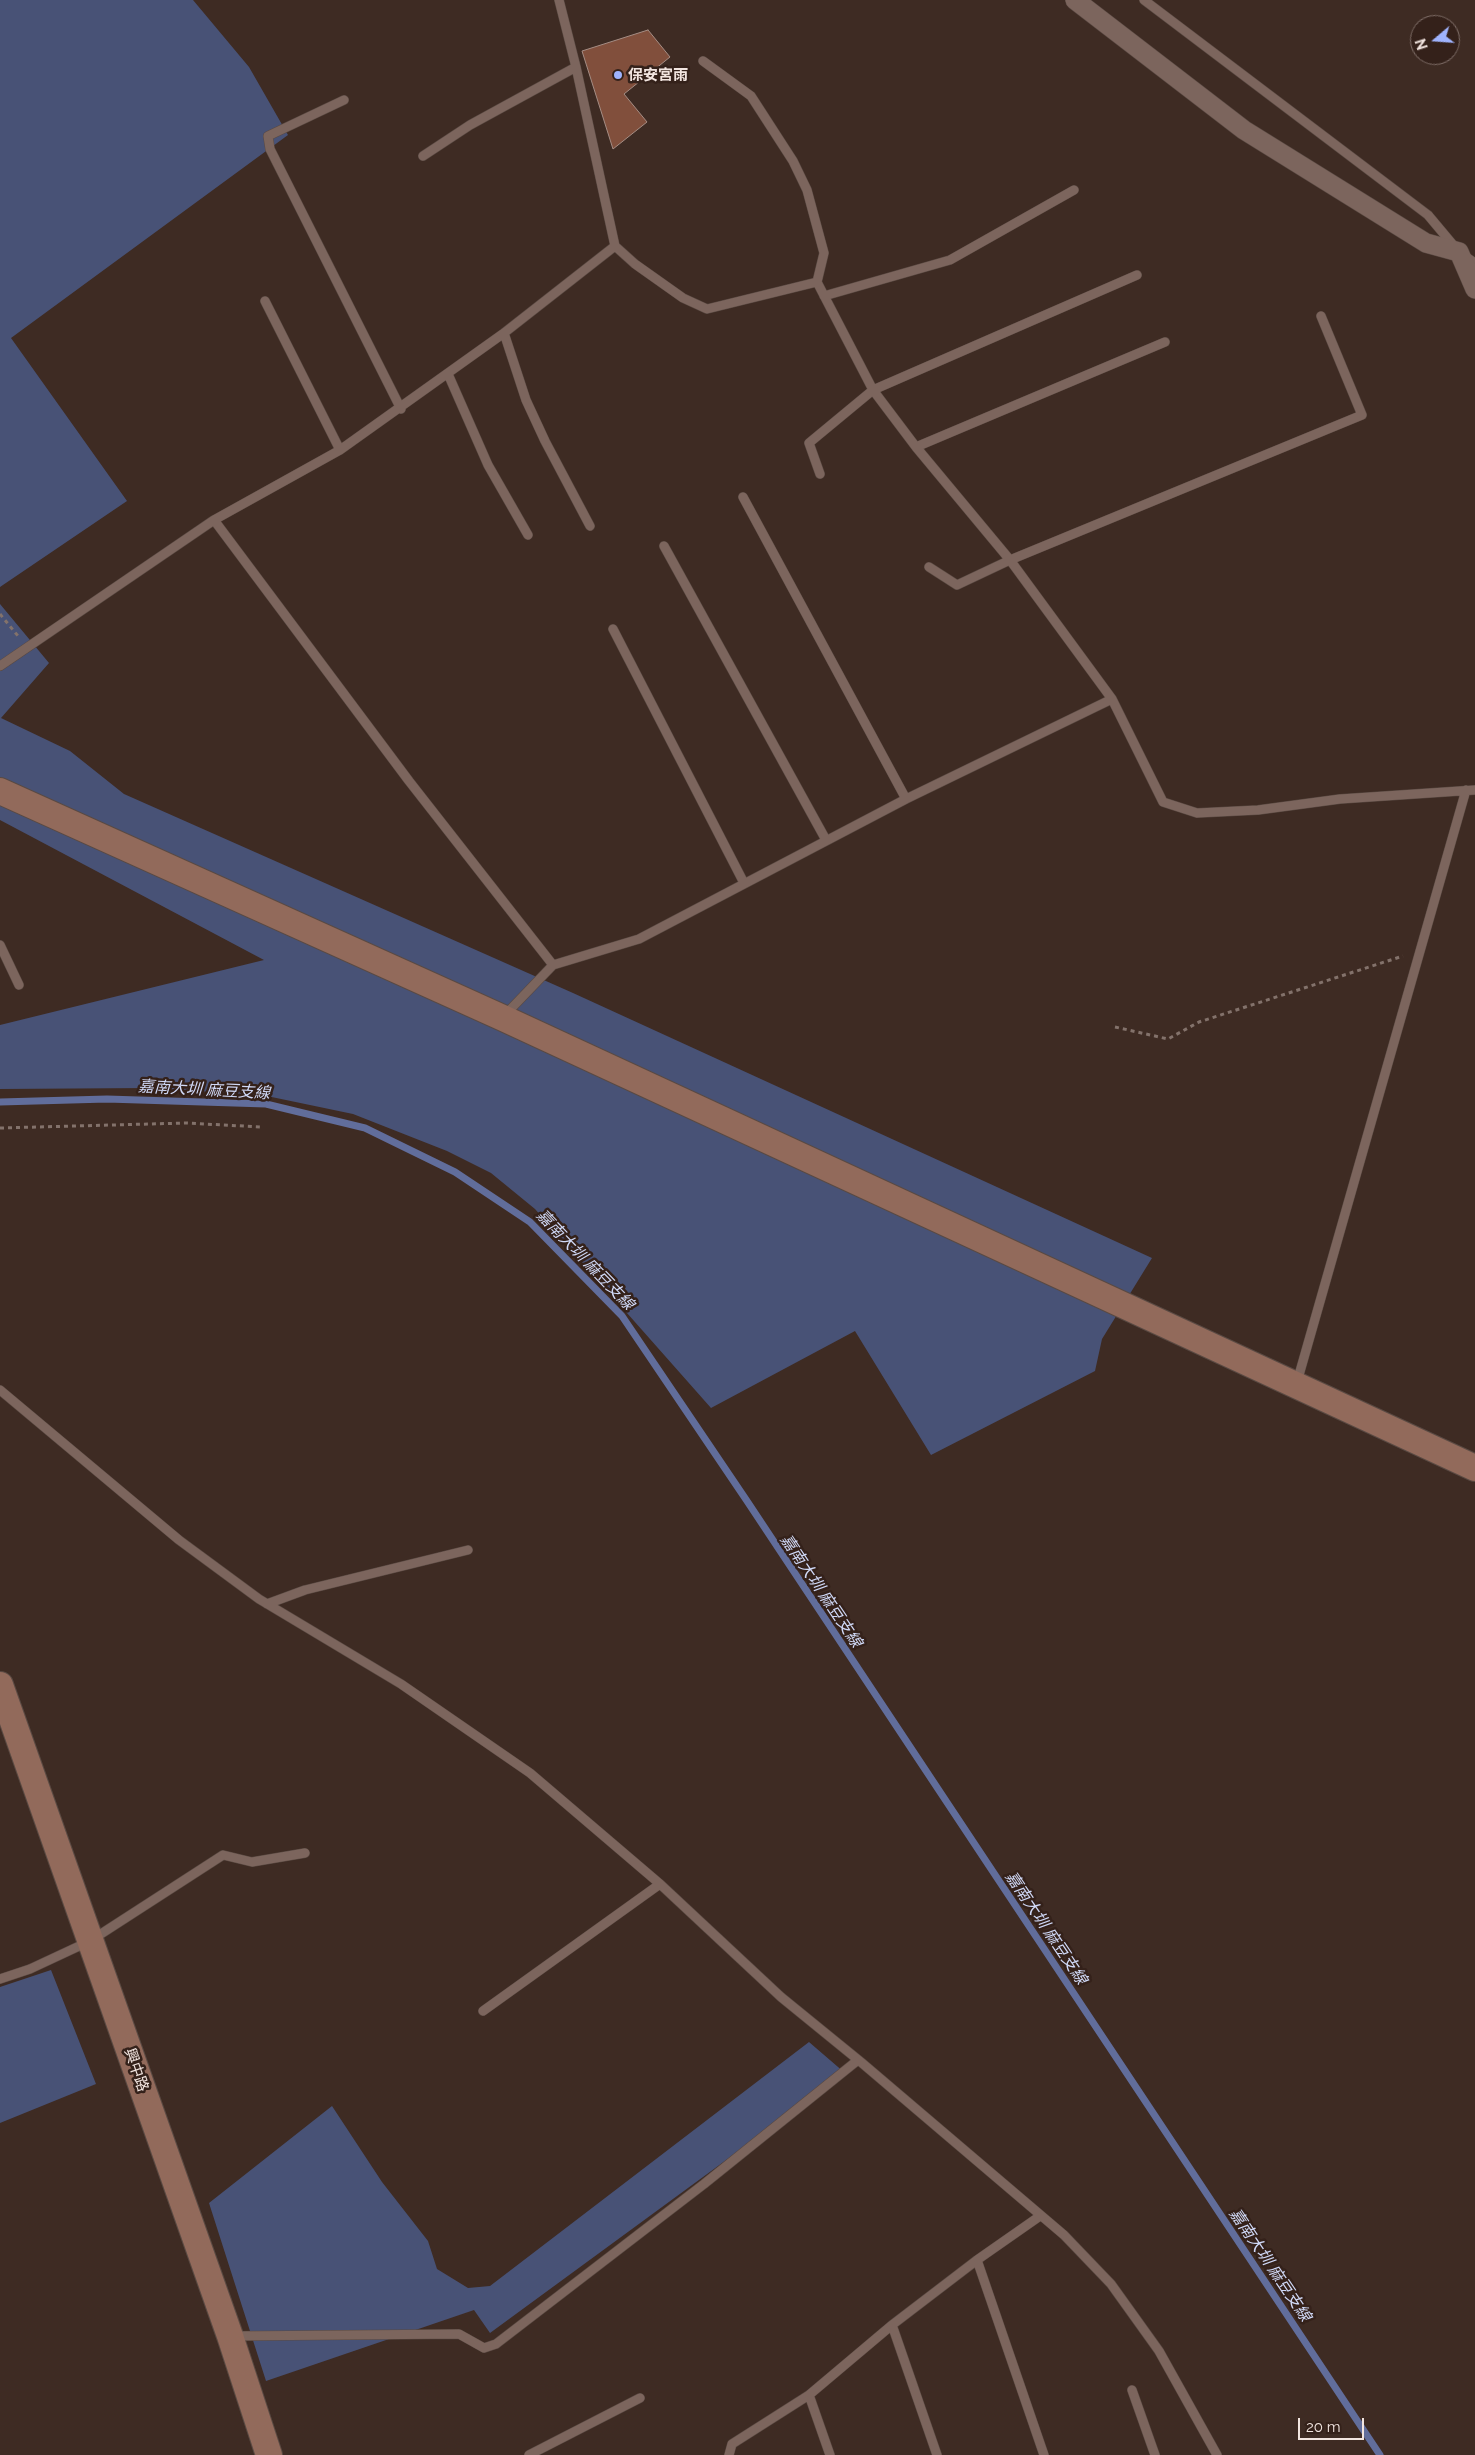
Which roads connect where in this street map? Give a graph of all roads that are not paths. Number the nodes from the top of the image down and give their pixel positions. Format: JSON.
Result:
{"nodes":[{"id":1,"x":559,"y":0,"type":"edge"},
{"id":2,"x":1075,"y":0,"type":"edge"},
{"id":3,"x":1144,"y":0,"type":"edge"},
{"id":4,"x":703,"y":61,"type":"dead end"},
{"id":5,"x":576,"y":67,"type":"junction"},
{"id":6,"x":344,"y":100,"type":"dead end"},
{"id":7,"x":424,"y":156,"type":"dead end"},
{"id":8,"x":1074,"y":190,"type":"dead end"},
{"id":9,"x":616,"y":246,"type":"junction"},
{"id":10,"x":1459,"y":252,"type":"junction"},
{"id":11,"x":1475,"y":263,"type":"edge"},
{"id":12,"x":1138,"y":275,"type":"dead end"},
{"id":13,"x":817,"y":282,"type":"junction"},
{"id":14,"x":1475,"y":289,"type":"edge"},
{"id":15,"x":824,"y":296,"type":"junction"},
{"id":16,"x":266,"y":301,"type":"dead end"},
{"id":17,"x":1320,"y":316,"type":"dead end"},
{"id":18,"x":504,"y":333,"type":"junction"},
{"id":19,"x":1165,"y":342,"type":"dead end"},
{"id":20,"x":448,"y":374,"type":"junction"},
{"id":21,"x":873,"y":390,"type":"junction"},
{"id":22,"x":401,"y":408,"type":"junction"},
{"id":23,"x":916,"y":447,"type":"junction"},
{"id":24,"x":340,"y":450,"type":"junction"},
{"id":25,"x":820,"y":474,"type":"dead end"},
{"id":26,"x":743,"y":497,"type":"dead end"},
{"id":27,"x":214,"y":520,"type":"junction"},
{"id":28,"x":590,"y":526,"type":"dead end"},
{"id":29,"x":528,"y":535,"type":"dead end"},
{"id":30,"x":664,"y":546,"type":"dead end"},
{"id":31,"x":1010,"y":560,"type":"junction"},
{"id":32,"x":929,"y":567,"type":"dead end"},
{"id":33,"x":613,"y":629,"type":"dead end"},
{"id":34,"x":0,"y":666,"type":"edge"},
{"id":35,"x":1112,"y":699,"type":"junction"},
{"id":36,"x":1470,"y":790,"type":"edge"},
{"id":37,"x":2,"y":796,"type":"edge"},
{"id":38,"x":906,"y":798,"type":"junction"},
{"id":39,"x":826,"y":840,"type":"junction"},
{"id":40,"x":744,"y":883,"type":"junction"},
{"id":41,"x":0,"y":945,"type":"edge"},
{"id":42,"x":553,"y":965,"type":"junction"},
{"id":43,"x":19,"y":985,"type":"dead end"},
{"id":44,"x":502,"y":1018,"type":"junction"},
{"id":45,"x":1296,"y":1384,"type":"junction"},
{"id":46,"x":0,"y":1390,"type":"edge"},
{"id":47,"x":1475,"y":1468,"type":"edge"},
{"id":48,"x":468,"y":1550,"type":"dead end"},
{"id":49,"x":268,"y":1604,"type":"junction"},
{"id":50,"x":0,"y":1686,"type":"edge"},
{"id":51,"x":305,"y":1853,"type":"dead end"},
{"id":52,"x":660,"y":1884,"type":"junction"},
{"id":53,"x":90,"y":1941,"type":"junction"},
{"id":54,"x":0,"y":1979,"type":"edge"},
{"id":55,"x":483,"y":2011,"type":"dead end"},
{"id":56,"x":858,"y":2060,"type":"junction"},
{"id":57,"x":1040,"y":2216,"type":"junction"},
{"id":58,"x":977,"y":2260,"type":"junction"},
{"id":59,"x":892,"y":2326,"type":"junction"},
{"id":60,"x":230,"y":2336,"type":"junction"},
{"id":61,"x":1132,"y":2390,"type":"dead end"},
{"id":62,"x":809,"y":2395,"type":"junction"},
{"id":63,"x":640,"y":2398,"type":"dead end"},
{"id":64,"x":269,"y":2455,"type":"edge"},
{"id":65,"x":529,"y":2455,"type":"edge"},
{"id":66,"x":729,"y":2455,"type":"edge"},
{"id":67,"x":830,"y":2455,"type":"edge"},
{"id":68,"x":937,"y":2455,"type":"edge"},
{"id":69,"x":1044,"y":2455,"type":"edge"},
{"id":70,"x":1155,"y":2455,"type":"edge"},
{"id":71,"x":1215,"y":2455,"type":"edge"}],
"edges":[{"from":1,"to":5,"type":"lane"},
{"from":2,"to":10,"type":"street"},
{"from":3,"to":10,"type":"lane"},
{"from":4,"to":13,"type":"lane"},
{"from":5,"to":7,"type":"lane"},
{"from":5,"to":9,"type":"lane"},
{"from":6,"to":22,"type":"lane"},
{"from":8,"to":15,"type":"lane"},
{"from":9,"to":13,"type":"lane"},
{"from":9,"to":18,"type":"lane"},
{"from":10,"to":11,"type":"lane"},
{"from":10,"to":14,"type":"street"},
{"from":12,"to":21,"type":"lane"},
{"from":13,"to":15,"type":"lane"},
{"from":15,"to":21,"type":"lane"},
{"from":16,"to":24,"type":"lane"},
{"from":17,"to":31,"type":"lane"},
{"from":18,"to":20,"type":"lane"},
{"from":18,"to":28,"type":"lane"},
{"from":19,"to":23,"type":"lane"},
{"from":20,"to":22,"type":"lane"},
{"from":20,"to":29,"type":"lane"},
{"from":21,"to":23,"type":"lane"},
{"from":21,"to":25,"type":"lane"},
{"from":22,"to":24,"type":"lane"},
{"from":23,"to":31,"type":"lane"},
{"from":24,"to":27,"type":"lane"},
{"from":26,"to":38,"type":"lane"},
{"from":27,"to":34,"type":"lane"},
{"from":27,"to":42,"type":"lane"},
{"from":30,"to":39,"type":"lane"},
{"from":31,"to":32,"type":"lane"},
{"from":31,"to":35,"type":"lane"},
{"from":33,"to":40,"type":"lane"},
{"from":35,"to":36,"type":"lane"},
{"from":35,"to":38,"type":"lane"},
{"from":36,"to":45,"type":"lane"},
{"from":37,"to":44,"type":"street"},
{"from":38,"to":39,"type":"lane"},
{"from":39,"to":40,"type":"lane"},
{"from":40,"to":42,"type":"lane"},
{"from":41,"to":43,"type":"lane"},
{"from":42,"to":44,"type":"lane"},
{"from":44,"to":45,"type":"street"},
{"from":45,"to":47,"type":"street"},
{"from":46,"to":49,"type":"lane"},
{"from":48,"to":49,"type":"lane"},
{"from":49,"to":52,"type":"lane"},
{"from":50,"to":53,"type":"street","name":"興中路"},
{"from":51,"to":53,"type":"lane"},
{"from":52,"to":55,"type":"lane"},
{"from":52,"to":56,"type":"lane"},
{"from":53,"to":54,"type":"lane"},
{"from":53,"to":60,"type":"street","name":"興中路"},
{"from":56,"to":57,"type":"lane"},
{"from":56,"to":60,"type":"lane"},
{"from":57,"to":58,"type":"lane"},
{"from":57,"to":71,"type":"lane"},
{"from":58,"to":59,"type":"lane"},
{"from":58,"to":69,"type":"lane"},
{"from":59,"to":62,"type":"lane"},
{"from":59,"to":68,"type":"lane"},
{"from":60,"to":64,"type":"street","name":"興中路"},
{"from":61,"to":70,"type":"lane"},
{"from":62,"to":66,"type":"lane"},
{"from":62,"to":67,"type":"lane"},
{"from":63,"to":65,"type":"lane"}]}
